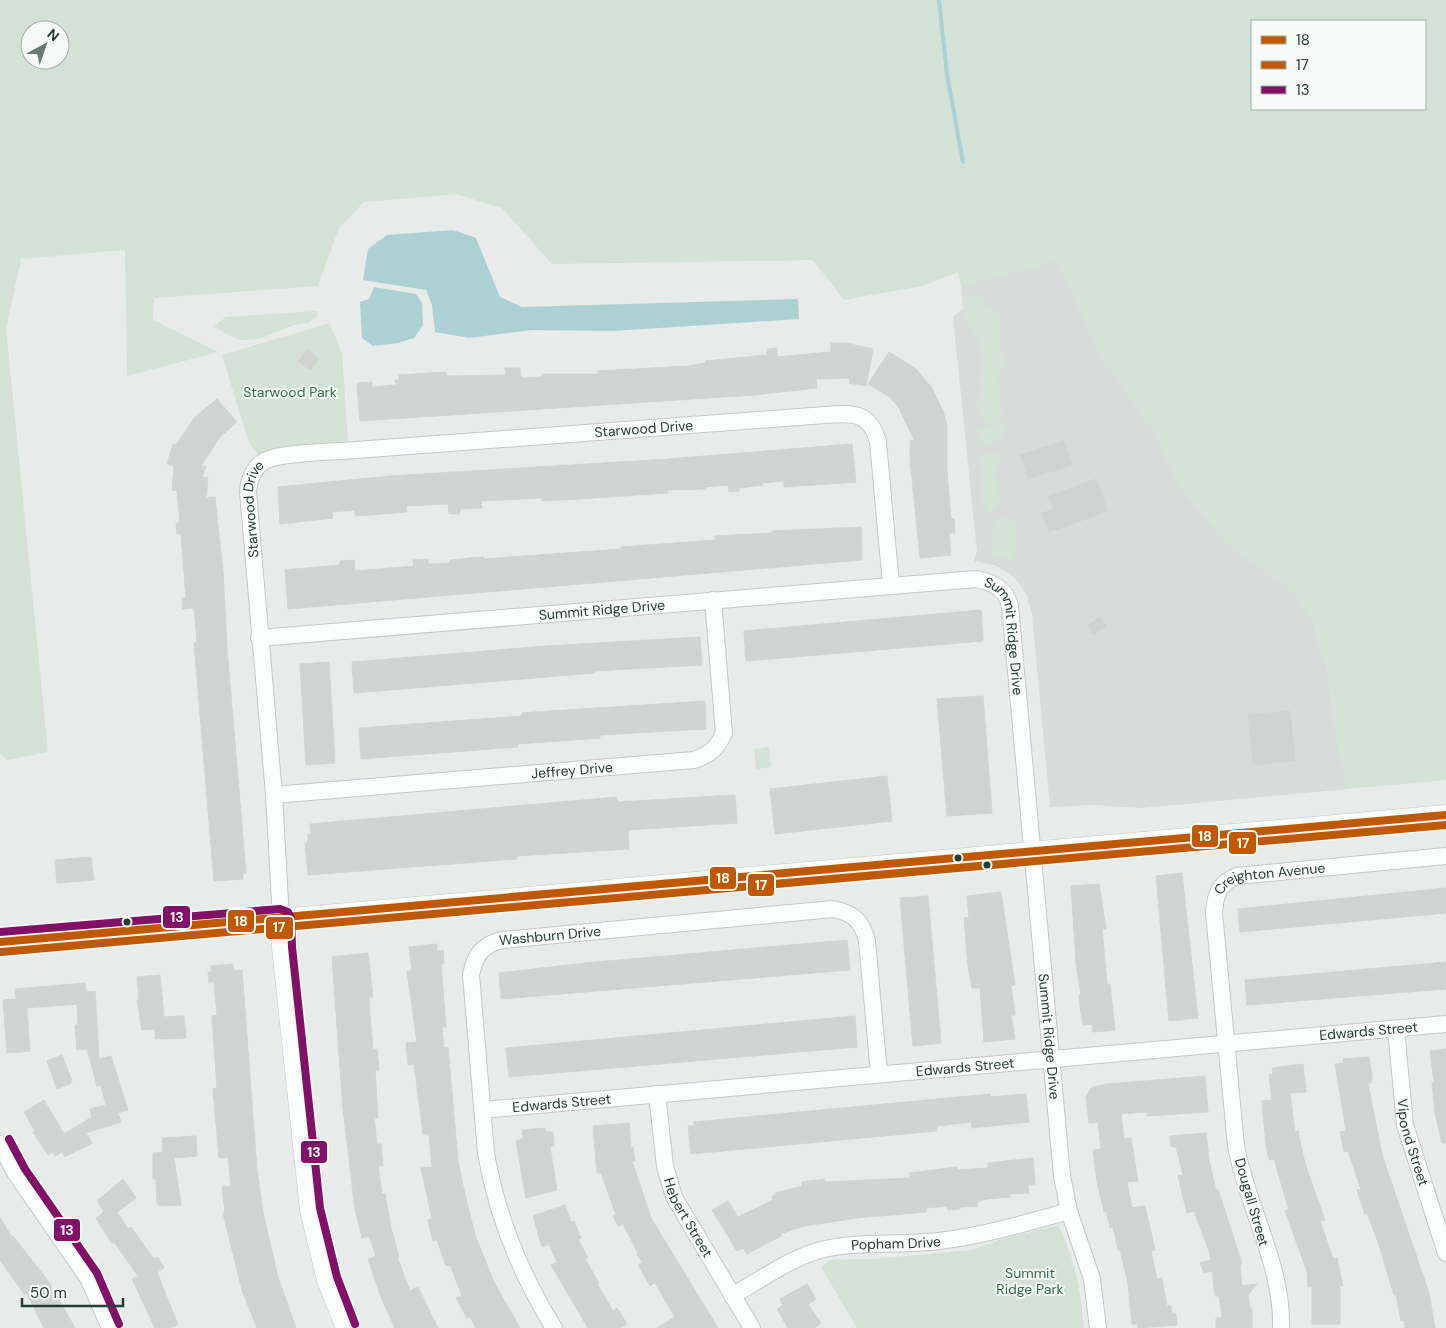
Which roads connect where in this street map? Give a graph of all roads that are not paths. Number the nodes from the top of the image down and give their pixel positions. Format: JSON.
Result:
{"nodes":[{"id":1,"x":892,"y":585,"type":"junction"},
{"id":2,"x":713,"y":600,"type":"junction"},
{"id":3,"x":259,"y":638,"type":"junction"},
{"id":4,"x":274,"y":795,"type":"junction"},
{"id":5,"x":1446,"y":815,"type":"edge"},
{"id":6,"x":1033,"y":851,"type":"junction"},
{"id":7,"x":1446,"y":856,"type":"edge"},
{"id":8,"x":282,"y":919,"type":"junction"},
{"id":9,"x":0,"y":942,"type":"edge"},
{"id":10,"x":1446,"y":1024,"type":"edge"},
{"id":11,"x":1396,"y":1029,"type":"junction"},
{"id":12,"x":1228,"y":1044,"type":"junction"},
{"id":13,"x":1051,"y":1058,"type":"junction"},
{"id":14,"x":879,"y":1074,"type":"junction"},
{"id":15,"x":657,"y":1094,"type":"junction"},
{"id":16,"x":483,"y":1110,"type":"junction"},
{"id":17,"x":0,"y":1144,"type":"edge"},
{"id":18,"x":1069,"y":1211,"type":"junction"},
{"id":19,"x":1446,"y":1253,"type":"edge"},
{"id":20,"x":732,"y":1296,"type":"junction"},
{"id":21,"x":110,"y":1328,"type":"edge"},
{"id":22,"x":346,"y":1328,"type":"edge"},
{"id":23,"x":554,"y":1328,"type":"edge"},
{"id":24,"x":752,"y":1328,"type":"edge"},
{"id":25,"x":1098,"y":1328,"type":"edge"},
{"id":26,"x":1281,"y":1328,"type":"edge"}],
"edges":[{"from":1,"to":2,"type":"street","name":"Summit Ridge Drive"},
{"from":1,"to":3,"type":"street","name":"Starwood Drive"},
{"from":1,"to":6,"type":"street","name":"Summit Ridge Drive"},
{"from":2,"to":3,"type":"street","name":"Summit Ridge Drive"},
{"from":2,"to":4,"type":"street","name":"Jeffrey Drive"},
{"from":3,"to":4,"type":"street","name":"Starwood Drive"},
{"from":4,"to":8,"type":"street","name":"Starwood Drive"},
{"from":5,"to":6,"type":"street"},
{"from":6,"to":8,"type":"street"},
{"from":6,"to":13,"type":"street","name":"Summit Ridge Drive"},
{"from":7,"to":12,"type":"street","name":"Creighton Avenue"},
{"from":8,"to":9,"type":"main road"},
{"from":8,"to":22,"type":"street","name":"Starwood Drive"},
{"from":10,"to":11,"type":"street","name":"Edwards Street"},
{"from":11,"to":12,"type":"street","name":"Edwards Street"},
{"from":11,"to":19,"type":"street","name":"Vipond Street"},
{"from":12,"to":13,"type":"street","name":"Edwards Street"},
{"from":12,"to":26,"type":"street","name":"Dougall Street"},
{"from":13,"to":14,"type":"street","name":"Edwards Street"},
{"from":13,"to":18,"type":"street","name":"Summit Ridge Drive"},
{"from":14,"to":15,"type":"street","name":"Edwards Street"},
{"from":14,"to":16,"type":"street","name":"Washburn Drive"},
{"from":15,"to":16,"type":"street","name":"Edwards Street"},
{"from":15,"to":20,"type":"street","name":"Hebert Street"},
{"from":16,"to":23,"type":"street","name":"Washburn Drive"},
{"from":17,"to":21,"type":"street"},
{"from":18,"to":20,"type":"street","name":"Popham Drive"},
{"from":18,"to":25,"type":"street","name":"Summit Ridge Drive"},
{"from":20,"to":24,"type":"street","name":"Hebert Street"}]}
